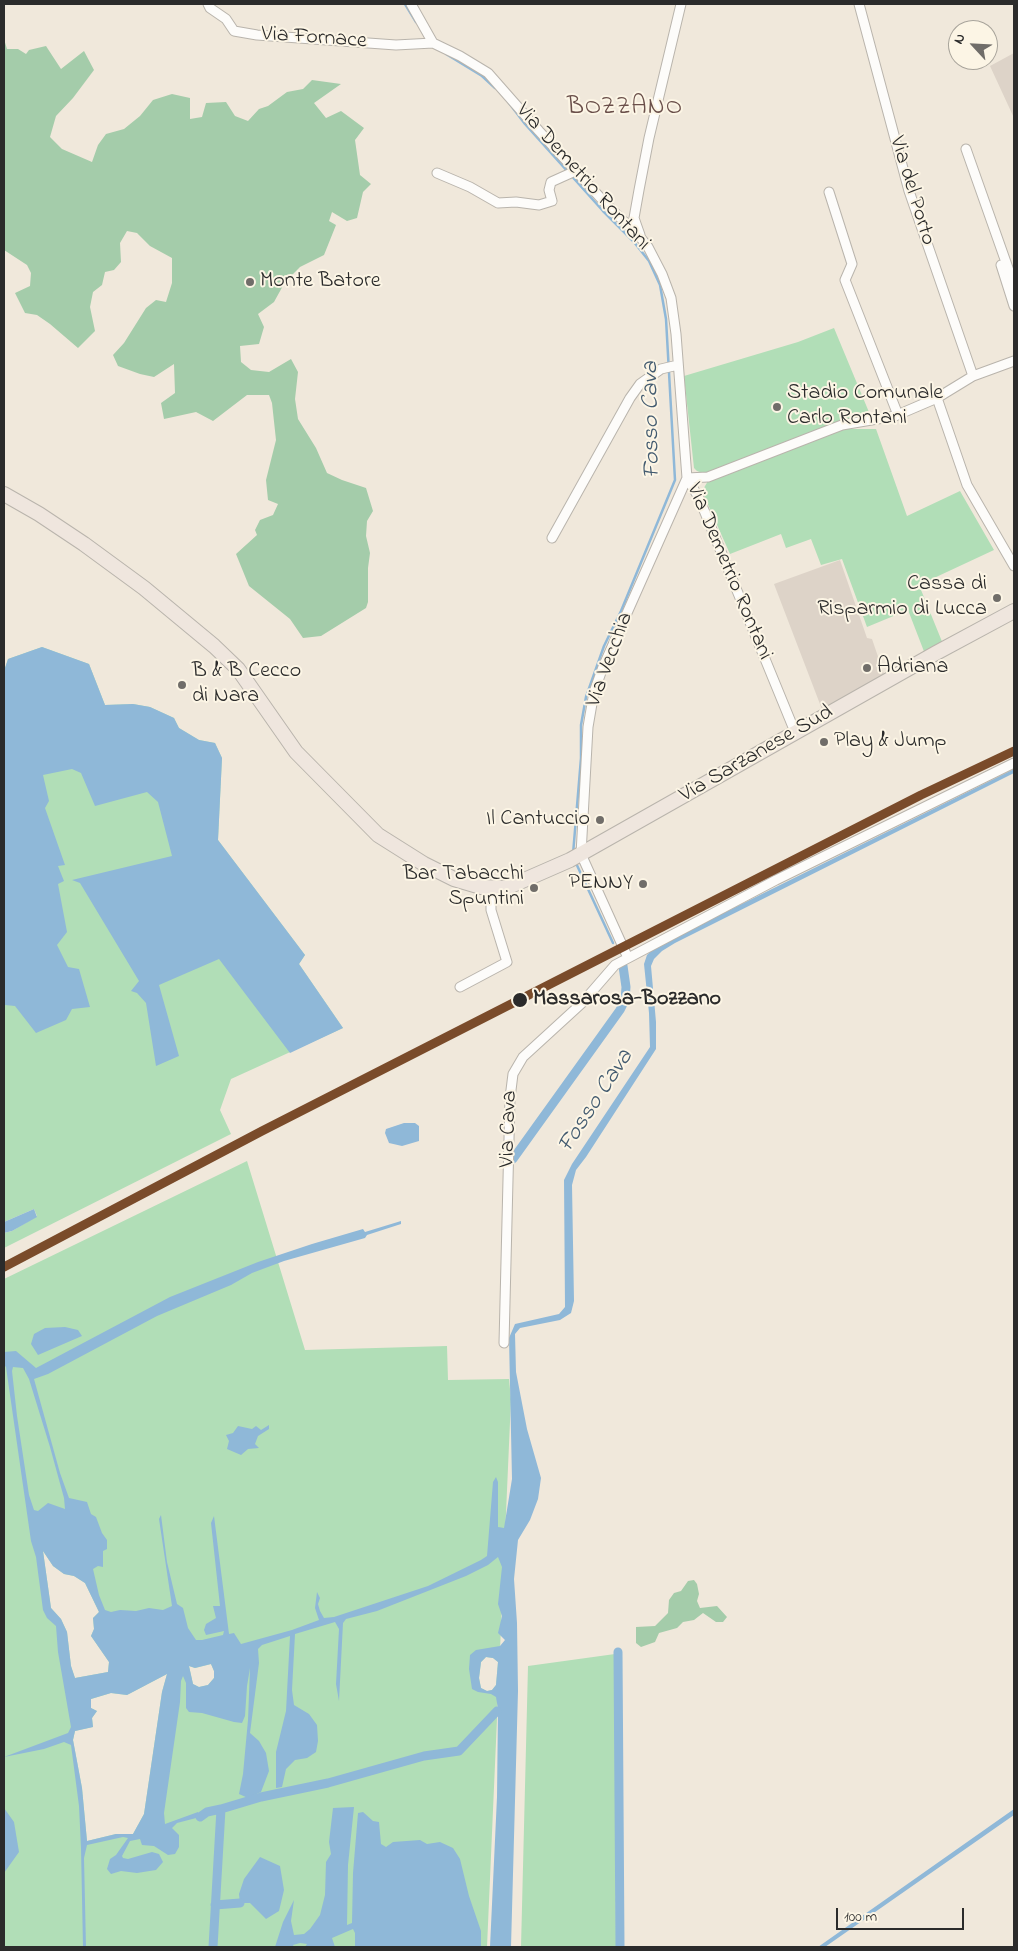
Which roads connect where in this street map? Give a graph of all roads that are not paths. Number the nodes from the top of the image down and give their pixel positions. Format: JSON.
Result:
{"nodes":[{"id":1,"x":208,"y":4,"type":"edge"},
{"id":2,"x":411,"y":4,"type":"edge"},
{"id":3,"x":681,"y":4,"type":"edge"},
{"id":4,"x":859,"y":4,"type":"edge"},
{"id":5,"x":431,"y":44,"type":"junction"},
{"id":6,"x":966,"y":149,"type":"dead end"},
{"id":7,"x":437,"y":173,"type":"dead end"},
{"id":8,"x":570,"y":173,"type":"junction"},
{"id":9,"x":829,"y":192,"type":"dead end"},
{"id":10,"x":640,"y":237,"type":"junction"},
{"id":11,"x":999,"y":260,"type":"dead end"},
{"id":12,"x":1014,"y":285,"type":"edge"},
{"id":13,"x":1014,"y":306,"type":"edge"},
{"id":14,"x":1014,"y":361,"type":"edge"},
{"id":15,"x":673,"y":366,"type":"junction"},
{"id":16,"x":973,"y":376,"type":"junction"},
{"id":17,"x":937,"y":398,"type":"junction"},
{"id":18,"x":898,"y":415,"type":"junction"},
{"id":19,"x":687,"y":478,"type":"junction"},
{"id":20,"x":4,"y":494,"type":"edge"},
{"id":21,"x":552,"y":538,"type":"dead end"},
{"id":22,"x":1014,"y":566,"type":"edge"},
{"id":23,"x":1014,"y":611,"type":"edge"},
{"id":24,"x":795,"y":732,"type":"junction"},
{"id":25,"x":1014,"y":763,"type":"edge"},
{"id":26,"x":576,"y":856,"type":"junction"},
{"id":27,"x":491,"y":888,"type":"junction"},
{"id":28,"x":628,"y":958,"type":"junction"},
{"id":29,"x":460,"y":987,"type":"dead end"},
{"id":30,"x":504,"y":1343,"type":"dead end"}],
"edges":[{"from":1,"to":5,"type":"street","name":"Via Fornace"},
{"from":2,"to":5,"type":"street"},
{"from":3,"to":10,"type":"street"},
{"from":4,"to":16,"type":"street","name":"Via del Porto"},
{"from":5,"to":8,"type":"street","name":"Via Demetrio Rontani"},
{"from":6,"to":12,"type":"street"},
{"from":7,"to":8,"type":"street"},
{"from":8,"to":10,"type":"street","name":"Via Demetrio Rontani"},
{"from":9,"to":18,"type":"street"},
{"from":10,"to":15,"type":"street","name":"Via Demetrio Rontani"},
{"from":11,"to":13,"type":"street"},
{"from":14,"to":16,"type":"street"},
{"from":15,"to":19,"type":"street","name":"Via Demetrio Rontani"},
{"from":15,"to":21,"type":"street"},
{"from":16,"to":17,"type":"street"},
{"from":17,"to":18,"type":"street"},
{"from":17,"to":22,"type":"street"},
{"from":18,"to":19,"type":"street"},
{"from":19,"to":24,"type":"street","name":"Via Demetrio Rontani"},
{"from":19,"to":26,"type":"street","name":"Via Vecchia"},
{"from":20,"to":27,"type":"main road","name":"Via Sarzanese Sud"},
{"from":23,"to":24,"type":"main road","name":"Via Sarzanese Sud"},
{"from":24,"to":26,"type":"main road","name":"Via Sarzanese Sud"},
{"from":25,"to":28,"type":"street","name":"Via Cava"},
{"from":26,"to":27,"type":"main road","name":"Via Sarzanese Sud"},
{"from":26,"to":28,"type":"street"},
{"from":27,"to":29,"type":"street"},
{"from":28,"to":30,"type":"street","name":"Via Cava"}]}
